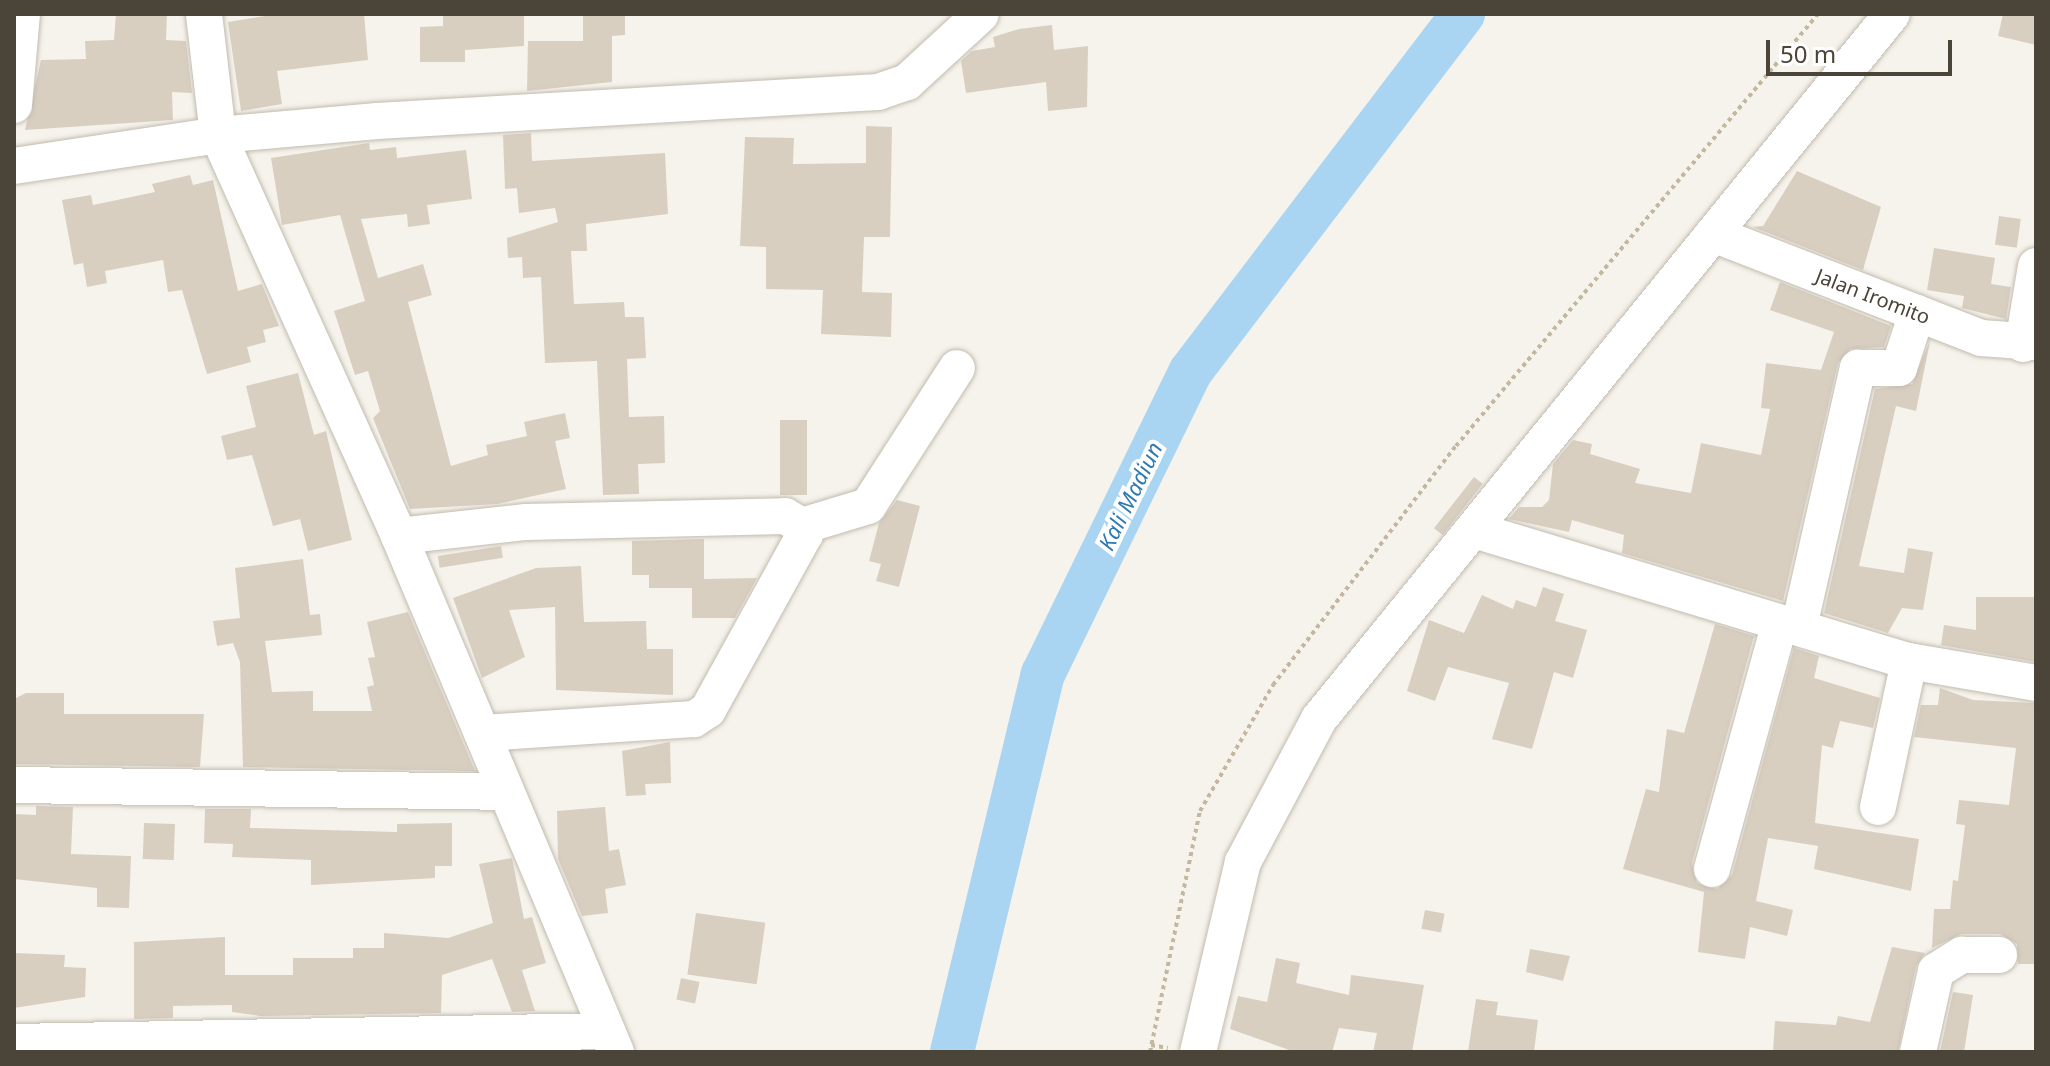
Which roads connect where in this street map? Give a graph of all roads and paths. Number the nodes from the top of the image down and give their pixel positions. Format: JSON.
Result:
{"nodes":[{"id":1,"x":22,"y":14,"type":"edge"},
{"id":2,"x":204,"y":14,"type":"edge"},
{"id":3,"x":981,"y":14,"type":"edge"},
{"id":4,"x":1818,"y":14,"type":"edge"},
{"id":5,"x":1892,"y":14,"type":"edge"},
{"id":6,"x":14,"y":105,"type":"edge"},
{"id":7,"x":218,"y":135,"type":"junction"},
{"id":8,"x":14,"y":166,"type":"edge"},
{"id":9,"x":1713,"y":234,"type":"junction"},
{"id":10,"x":2036,"y":266,"type":"edge"},
{"id":11,"x":1917,"y":313,"type":"junction"},
{"id":12,"x":2030,"y":343,"type":"edge"},
{"id":13,"x":957,"y":368,"type":"dead end"},
{"id":14,"x":802,"y":526,"type":"junction"},
{"id":15,"x":1474,"y":530,"type":"junction"},
{"id":16,"x":399,"y":536,"type":"junction"},
{"id":17,"x":1789,"y":626,"type":"junction"},
{"id":18,"x":1909,"y":661,"type":"junction"},
{"id":19,"x":2036,"y":683,"type":"edge"},
{"id":20,"x":482,"y":733,"type":"junction"},
{"id":21,"x":14,"y":785,"type":"edge"},
{"id":22,"x":506,"y":792,"type":"junction"},
{"id":23,"x":1878,"y":807,"type":"dead end"},
{"id":24,"x":1712,"y":869,"type":"dead end"},
{"id":25,"x":1999,"y":955,"type":"dead end"},
{"id":26,"x":612,"y":1041,"type":"edge"},
{"id":27,"x":14,"y":1042,"type":"edge"},
{"id":28,"x":1150,"y":1052,"type":"edge"},
{"id":29,"x":1198,"y":1052,"type":"edge"},
{"id":30,"x":1918,"y":1052,"type":"edge"}],
"edges":[{"from":1,"to":6,"type":"street"},
{"from":2,"to":7,"type":"street"},
{"from":3,"to":7,"type":"street"},
{"from":4,"to":28,"type":"path"},
{"from":5,"to":9,"type":"street"},
{"from":7,"to":8,"type":"street"},
{"from":7,"to":16,"type":"street"},
{"from":9,"to":11,"type":"street","name":"Jalan Iromito"},
{"from":9,"to":15,"type":"street"},
{"from":10,"to":12,"type":"street"},
{"from":11,"to":12,"type":"street","name":"Jalan Iromito"},
{"from":11,"to":17,"type":"street"},
{"from":13,"to":14,"type":"street"},
{"from":14,"to":16,"type":"street"},
{"from":14,"to":20,"type":"street"},
{"from":15,"to":17,"type":"street"},
{"from":15,"to":29,"type":"street"},
{"from":16,"to":20,"type":"street"},
{"from":17,"to":18,"type":"street"},
{"from":17,"to":24,"type":"street"},
{"from":18,"to":19,"type":"street"},
{"from":18,"to":23,"type":"street"},
{"from":20,"to":22,"type":"street"},
{"from":21,"to":22,"type":"street"},
{"from":22,"to":26,"type":"street"},
{"from":25,"to":30,"type":"street"},
{"from":26,"to":27,"type":"street"}]}
